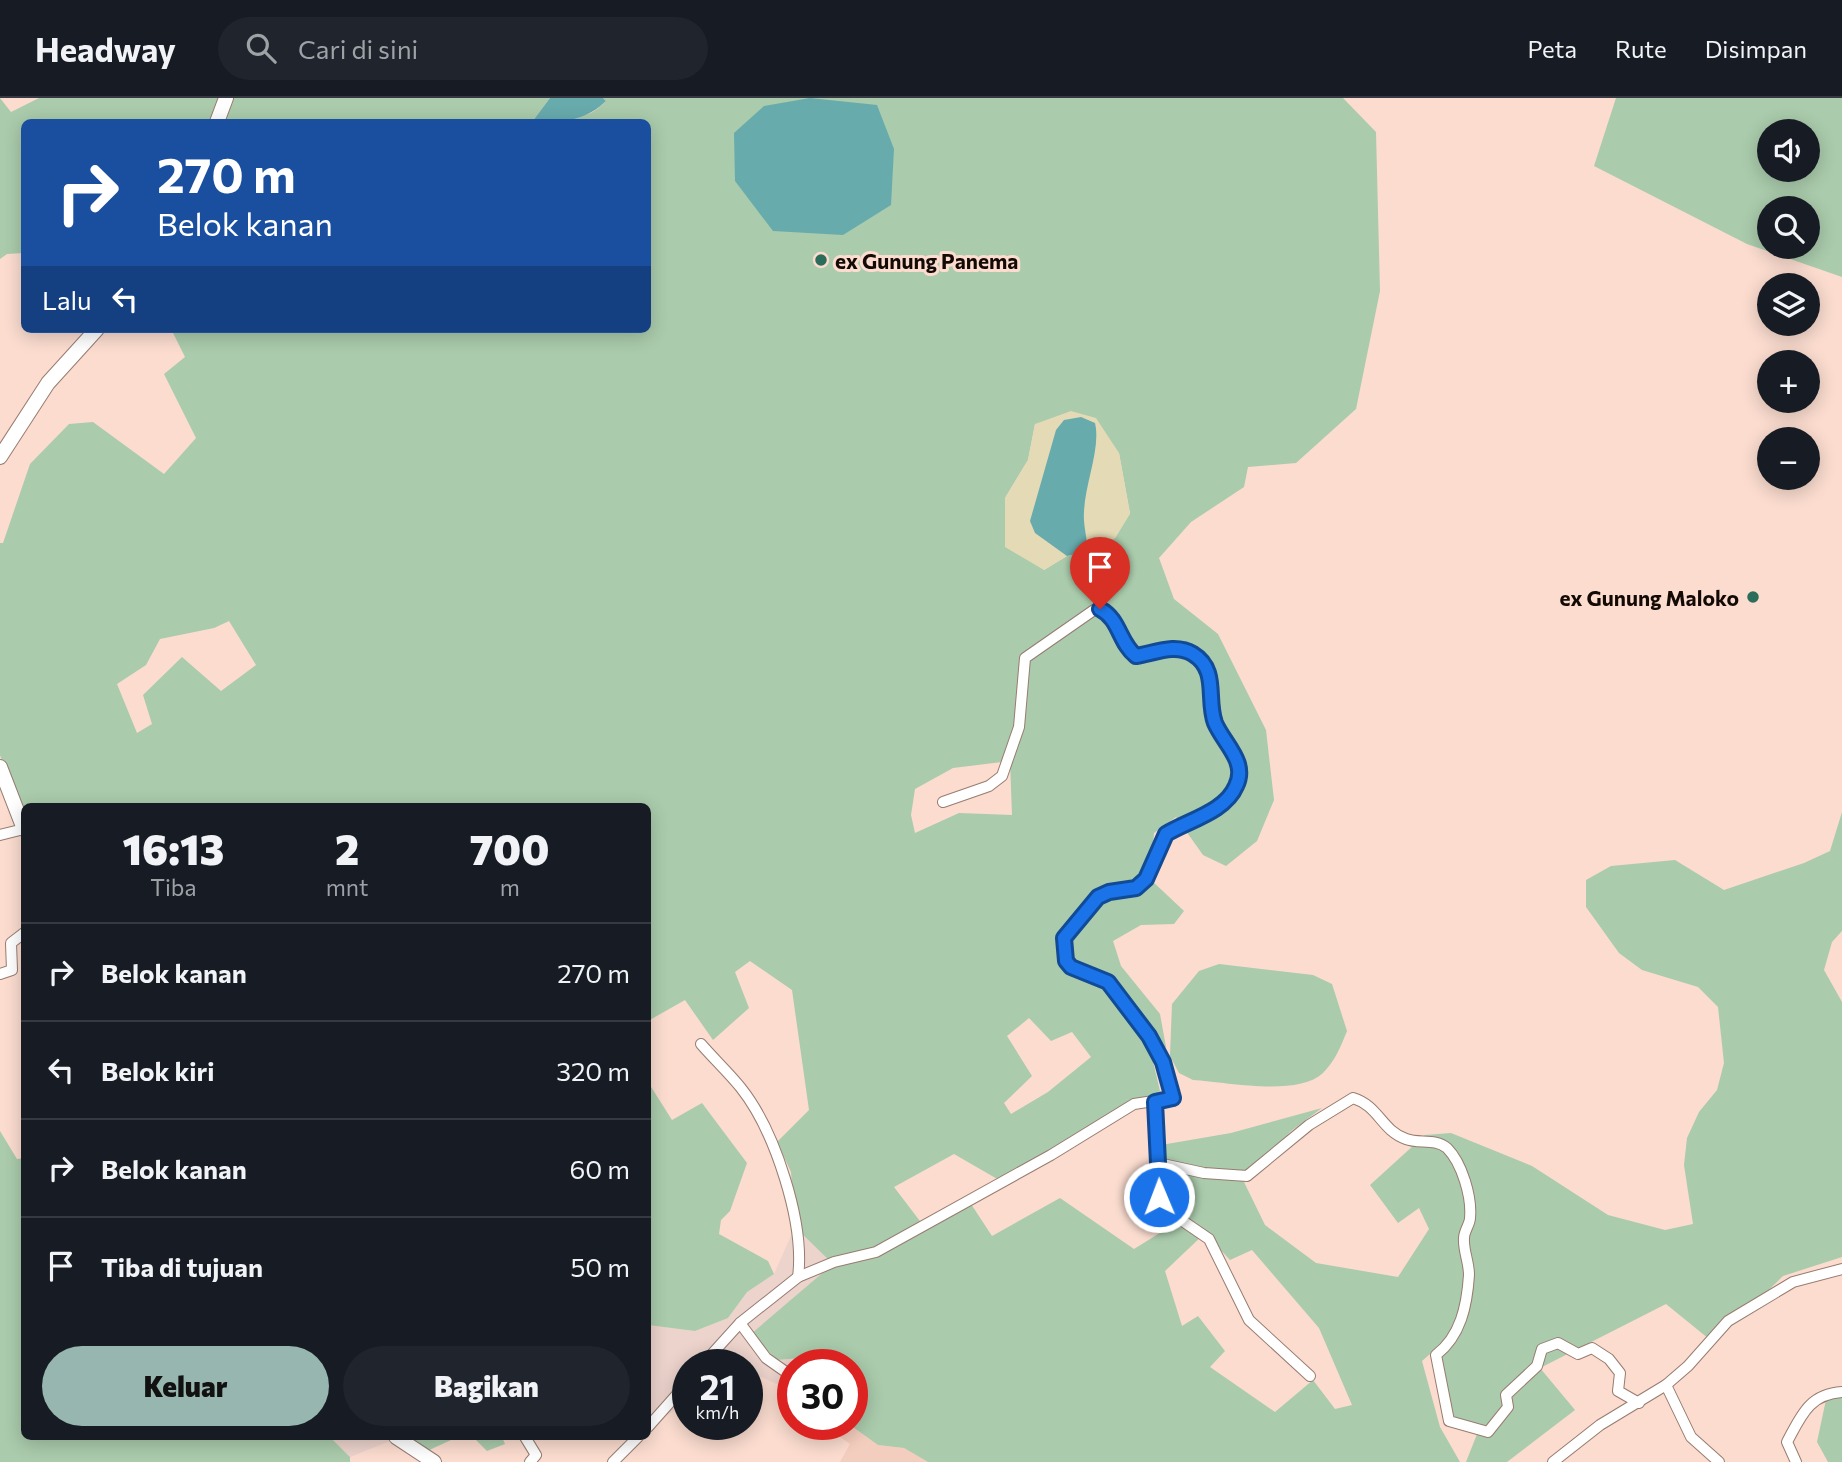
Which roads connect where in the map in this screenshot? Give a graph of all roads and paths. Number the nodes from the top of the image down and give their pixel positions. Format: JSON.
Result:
{"nodes":[{"id":1,"x":226,"y":98,"type":"edge"},
{"id":2,"x":219,"y":119,"type":"edge"},
{"id":3,"x":93,"y":333,"type":"edge"},
{"id":4,"x":0,"y":457,"type":"edge"},
{"id":5,"x":0,"y":767,"type":"edge"},
{"id":6,"x":943,"y":802,"type":"dead end"},
{"id":7,"x":21,"y":821,"type":"edge"},
{"id":8,"x":21,"y":830,"type":"edge"},
{"id":9,"x":0,"y":835,"type":"edge"},
{"id":10,"x":21,"y":935,"type":"edge"},
{"id":11,"x":0,"y":974,"type":"edge"},
{"id":12,"x":701,"y":1044,"type":"dead end"},
{"id":13,"x":1155,"y":1102,"type":"junction"},
{"id":14,"x":1158,"y":1163,"type":"junction"},
{"id":15,"x":1842,"y":1269,"type":"edge"},
{"id":16,"x":798,"y":1277,"type":"junction"},
{"id":17,"x":740,"y":1323,"type":"junction"},
{"id":18,"x":716,"y":1349,"type":"edge"},
{"id":19,"x":777,"y":1368,"type":"edge"},
{"id":20,"x":1310,"y":1376,"type":"dead end"},
{"id":21,"x":1666,"y":1385,"type":"junction"},
{"id":22,"x":1842,"y":1392,"type":"edge"},
{"id":23,"x":672,"y":1400,"type":"edge"},
{"id":24,"x":1639,"y":1403,"type":"junction"},
{"id":25,"x":651,"y":1424,"type":"edge"},
{"id":26,"x":401,"y":1440,"type":"edge"},
{"id":27,"x":526,"y":1440,"type":"edge"},
{"id":28,"x":635,"y":1440,"type":"edge"},
{"id":29,"x":434,"y":1462,"type":"edge"},
{"id":30,"x":530,"y":1462,"type":"edge"},
{"id":31,"x":613,"y":1462,"type":"edge"},
{"id":32,"x":1553,"y":1462,"type":"edge"},
{"id":33,"x":1719,"y":1462,"type":"edge"},
{"id":34,"x":1796,"y":1462,"type":"edge"}],
"edges":[{"from":1,"to":2,"type":"main road"},
{"from":3,"to":4,"type":"main road"},
{"from":5,"to":7,"type":"main road"},
{"from":6,"to":13,"type":"street"},
{"from":8,"to":9,"type":"street"},
{"from":10,"to":11,"type":"street"},
{"from":12,"to":16,"type":"street"},
{"from":13,"to":14,"type":"street"},
{"from":13,"to":16,"type":"street"},
{"from":14,"to":20,"type":"street"},
{"from":14,"to":24,"type":"street"},
{"from":15,"to":21,"type":"street"},
{"from":16,"to":17,"type":"street"},
{"from":17,"to":18,"type":"street"},
{"from":17,"to":19,"type":"street"},
{"from":21,"to":24,"type":"street"},
{"from":21,"to":33,"type":"street"},
{"from":22,"to":34,"type":"street"},
{"from":23,"to":25,"type":"street"},
{"from":24,"to":32,"type":"street"},
{"from":26,"to":29,"type":"main road"},
{"from":27,"to":30,"type":"street"},
{"from":28,"to":31,"type":"street"}]}
